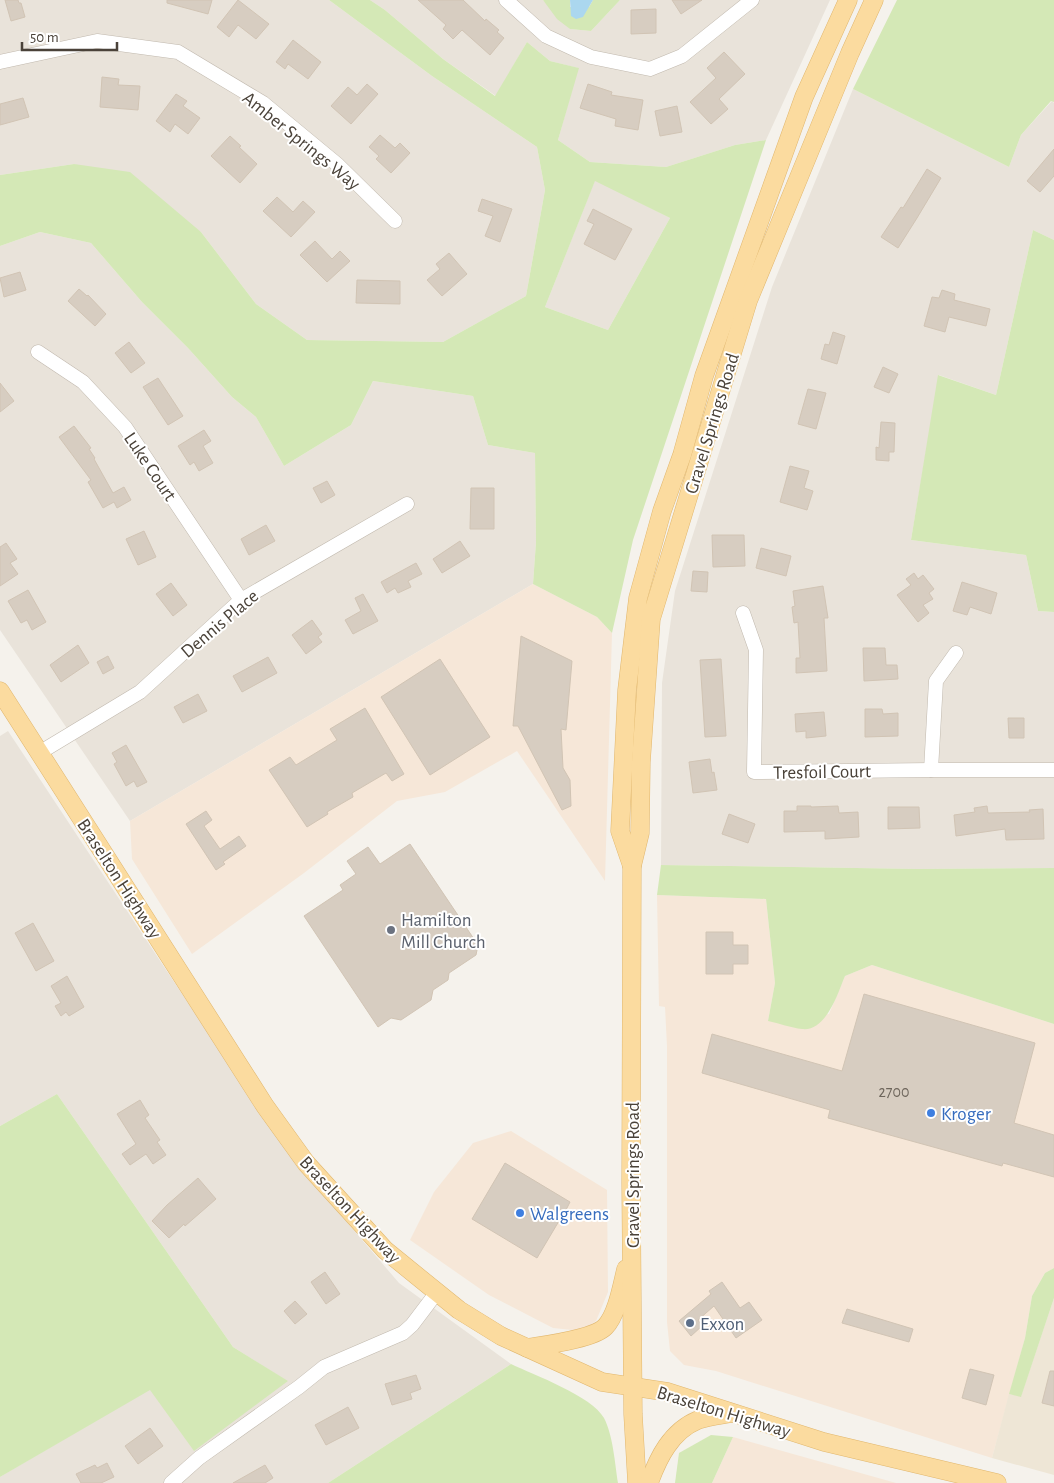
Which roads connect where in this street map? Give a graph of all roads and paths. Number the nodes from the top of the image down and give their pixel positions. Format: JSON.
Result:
{"nodes":[{"id":1,"x":506,"y":0,"type":"edge"},
{"id":2,"x":752,"y":0,"type":"edge"},
{"id":3,"x":848,"y":0,"type":"edge"},
{"id":4,"x":874,"y":0,"type":"edge"},
{"id":5,"x":0,"y":62,"type":"edge"},
{"id":6,"x":396,"y":221,"type":"dead end"},
{"id":7,"x":38,"y":352,"type":"dead end"},
{"id":8,"x":407,"y":504,"type":"dead end"},
{"id":9,"x":241,"y":600,"type":"junction"},
{"id":10,"x":743,"y":613,"type":"dead end"},
{"id":11,"x":956,"y":653,"type":"dead end"},
{"id":12,"x":0,"y":691,"type":"edge"},
{"id":13,"x":39,"y":753,"type":"junction"},
{"id":14,"x":931,"y":770,"type":"junction"},
{"id":15,"x":1054,"y":770,"type":"edge"},
{"id":16,"x":632,"y":866,"type":"junction"},
{"id":17,"x":632,"y":1240,"type":"junction"},
{"id":18,"x":437,"y":1292,"type":"junction"},
{"id":19,"x":527,"y":1348,"type":"junction"},
{"id":20,"x":634,"y":1387,"type":"junction"},
{"id":21,"x":733,"y":1412,"type":"junction"},
{"id":22,"x":171,"y":1483,"type":"edge"},
{"id":23,"x":637,"y":1483,"type":"edge"},
{"id":24,"x":649,"y":1483,"type":"edge"},
{"id":25,"x":997,"y":1483,"type":"edge"}],
"edges":[{"from":1,"to":2,"type":"street"},
{"from":3,"to":16,"type":"main road","name":"Gravel Springs Road"},
{"from":4,"to":16,"type":"main road","name":"Gravel Springs Road"},
{"from":5,"to":6,"type":"street","name":"Amber Springs Way"},
{"from":7,"to":9,"type":"street","name":"Luke Court"},
{"from":8,"to":9,"type":"street","name":"Dennis Place"},
{"from":9,"to":13,"type":"street","name":"Dennis Place"},
{"from":10,"to":14,"type":"street","name":"Tresfoil Court"},
{"from":11,"to":14,"type":"street"},
{"from":12,"to":13,"type":"main road","name":"Braselton Highway"},
{"from":13,"to":18,"type":"main road","name":"Braselton Highway"},
{"from":14,"to":15,"type":"street"},
{"from":16,"to":17,"type":"main road","name":"Gravel Springs Road"},
{"from":17,"to":19,"type":"main road"},
{"from":17,"to":20,"type":"main road","name":"Gravel Springs Road"},
{"from":18,"to":19,"type":"main road","name":"Braselton Highway"},
{"from":18,"to":22,"type":"street"},
{"from":19,"to":20,"type":"main road","name":"Braselton Highway"},
{"from":20,"to":21,"type":"main road","name":"Braselton Highway"},
{"from":20,"to":23,"type":"main road","name":"Gravel Springs Road"},
{"from":21,"to":24,"type":"main road"},
{"from":21,"to":25,"type":"main road","name":"Braselton Highway"}]}
